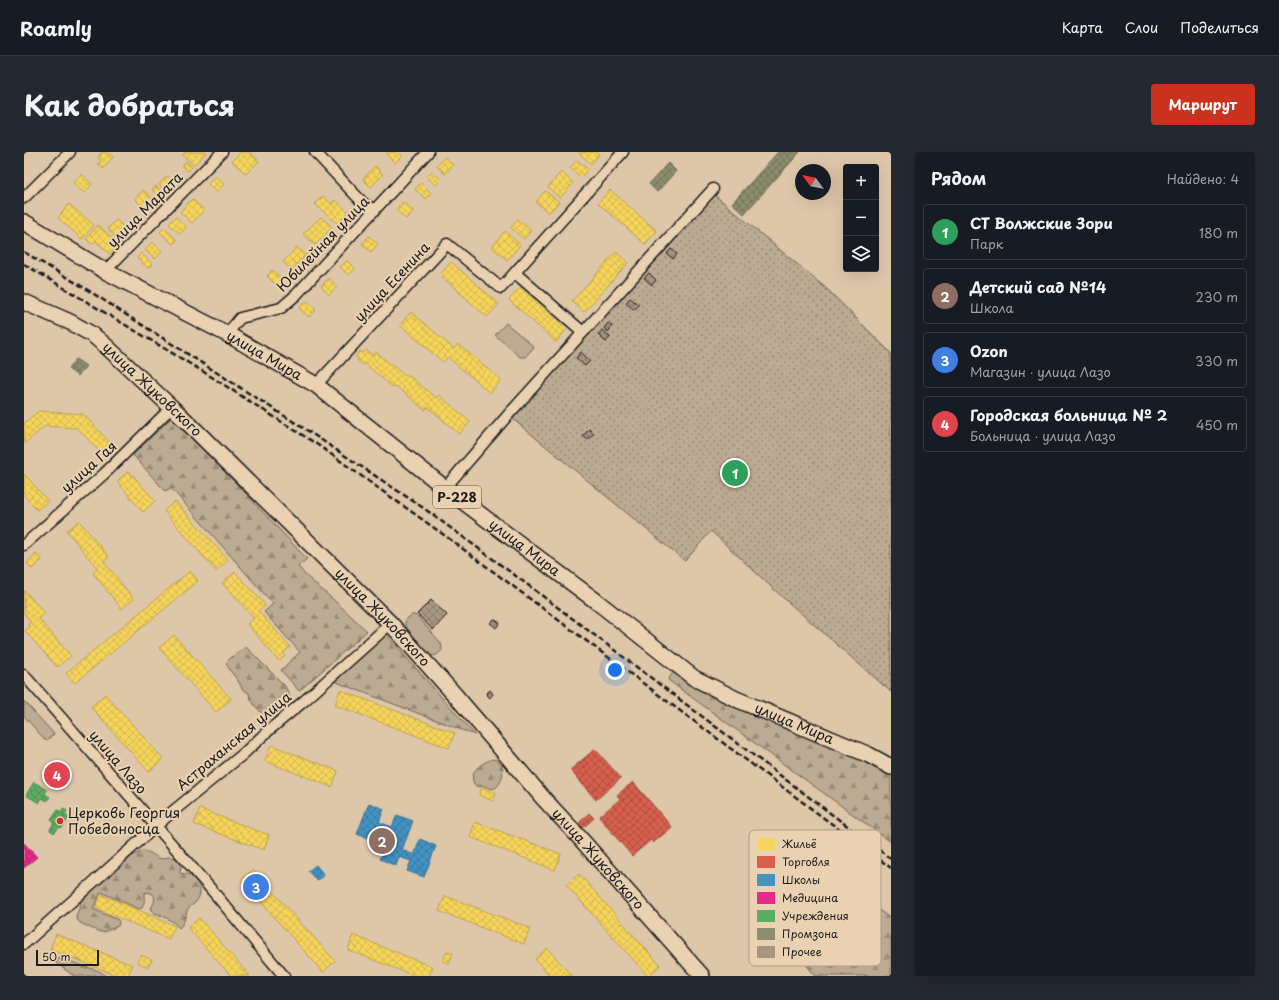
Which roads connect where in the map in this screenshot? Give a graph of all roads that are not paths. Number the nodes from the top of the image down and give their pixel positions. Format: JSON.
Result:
{"nodes":[{"id":1,"x":70,"y":152,"type":"edge"},
{"id":2,"x":222,"y":152,"type":"edge"},
{"id":3,"x":315,"y":152,"type":"edge"},
{"id":4,"x":428,"y":152,"type":"edge"},
{"id":5,"x":623,"y":152,"type":"edge"},
{"id":6,"x":713,"y":189,"type":"dead end"},
{"id":7,"x":24,"y":198,"type":"edge"},
{"id":8,"x":375,"y":210,"type":"junction"},
{"id":9,"x":24,"y":222,"type":"edge"},
{"id":10,"x":105,"y":272,"type":"junction"},
{"id":11,"x":515,"y":273,"type":"junction"},
{"id":12,"x":24,"y":302,"type":"edge"},
{"id":13,"x":583,"y":332,"type":"junction"},
{"id":14,"x":227,"y":334,"type":"junction"},
{"id":15,"x":316,"y":384,"type":"junction"},
{"id":16,"x":171,"y":408,"type":"junction"},
{"id":17,"x":445,"y":488,"type":"junction"},
{"id":18,"x":24,"y":545,"type":"edge"},
{"id":19,"x":390,"y":623,"type":"junction"},
{"id":20,"x":24,"y":676,"type":"edge"},
{"id":21,"x":891,"y":767,"type":"edge"},
{"id":22,"x":156,"y":826,"type":"junction"},
{"id":23,"x":24,"y":944,"type":"edge"},
{"id":24,"x":696,"y":974,"type":"edge"},
{"id":25,"x":284,"y":976,"type":"edge"}],
"edges":[{"from":1,"to":7,"type":"street"},
{"from":2,"to":10,"type":"street","name":"улица Марата"},
{"from":3,"to":8,"type":"street"},
{"from":4,"to":8,"type":"street","name":"Юбилейная улица"},
{"from":5,"to":11,"type":"street","name":"улица Есенина"},
{"from":6,"to":13,"type":"street"},
{"from":8,"to":14,"type":"street","name":"Юбилейная улица"},
{"from":9,"to":10,"type":"main road","name":"улица Мира","number":"Р-228"},
{"from":10,"to":14,"type":"main road","name":"улица Мира","number":"Р-228"},
{"from":11,"to":13,"type":"street"},
{"from":11,"to":15,"type":"street","name":"улица Есенина"},
{"from":12,"to":16,"type":"main road","name":"улица Жуковского"},
{"from":13,"to":17,"type":"street"},
{"from":14,"to":15,"type":"main road","name":"улица Мира","number":"Р-228"},
{"from":15,"to":17,"type":"main road","name":"улица Мира","number":"Р-228"},
{"from":16,"to":18,"type":"street","name":"улица Гая"},
{"from":16,"to":19,"type":"main road","name":"улица Жуковского"},
{"from":17,"to":21,"type":"main road","name":"улица Мира","number":"Р-228"},
{"from":19,"to":22,"type":"street","name":"Астраханская улица"},
{"from":19,"to":24,"type":"main road","name":"улица Жуковского"},
{"from":20,"to":22,"type":"street","name":"улица Лазо"},
{"from":22,"to":23,"type":"street","name":"Астраханская улица"},
{"from":22,"to":25,"type":"street","name":"улица Лазо"}]}
